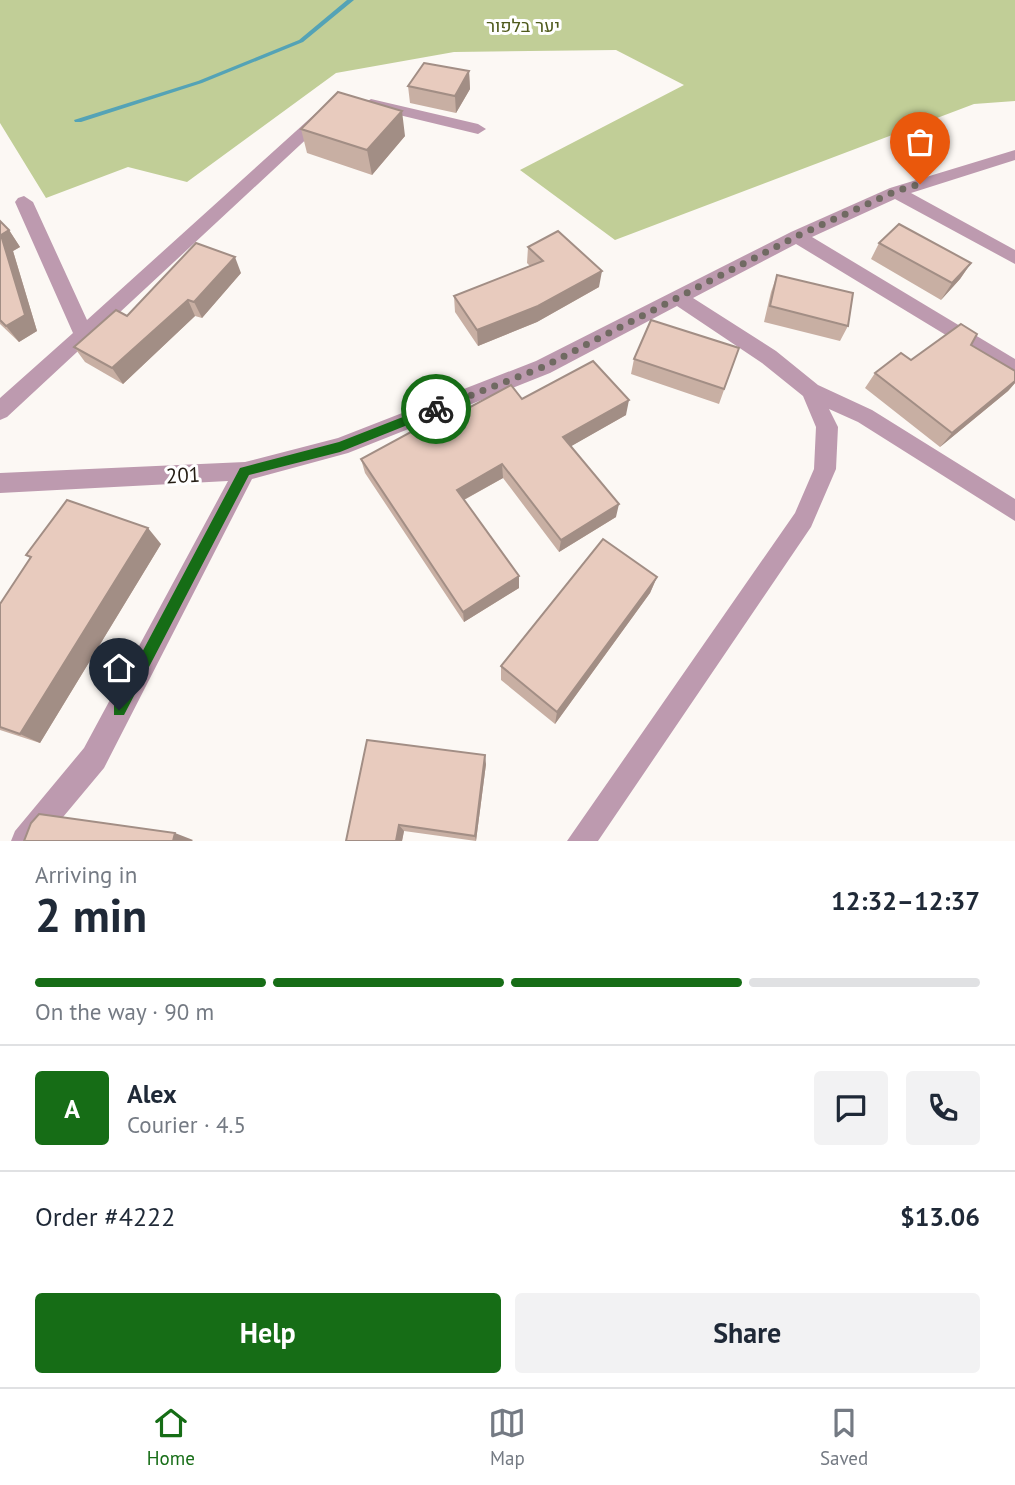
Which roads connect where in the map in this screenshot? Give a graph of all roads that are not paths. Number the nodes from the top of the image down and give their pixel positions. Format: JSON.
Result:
{"nodes":[{"id":1,"x":356,"y":100,"type":"edge"},
{"id":2,"x":332,"y":106,"type":"edge"},
{"id":3,"x":478,"y":129,"type":"dead end"},
{"id":4,"x":1015,"y":155,"type":"edge"},
{"id":5,"x":896,"y":191,"type":"junction"},
{"id":6,"x":24,"y":202,"type":"dead end"},
{"id":7,"x":797,"y":236,"type":"junction"},
{"id":8,"x":1015,"y":258,"type":"edge"},
{"id":9,"x":678,"y":298,"type":"junction"},
{"id":10,"x":84,"y":336,"type":"junction"},
{"id":11,"x":1015,"y":369,"type":"edge"},
{"id":12,"x":811,"y":391,"type":"junction"},
{"id":13,"x":0,"y":411,"type":"edge"},
{"id":14,"x":245,"y":471,"type":"junction"},
{"id":15,"x":0,"y":483,"type":"edge"},
{"id":16,"x":1015,"y":511,"type":"edge"},
{"id":17,"x":589,"y":838,"type":"edge"},
{"id":18,"x":26,"y":841,"type":"edge"}],
"edges":[{"from":1,"to":3,"type":"street"},
{"from":2,"to":10,"type":"street"},
{"from":4,"to":5,"type":"street","name":"201"},
{"from":5,"to":7,"type":"street","name":"201"},
{"from":5,"to":8,"type":"street"},
{"from":6,"to":10,"type":"street"},
{"from":7,"to":9,"type":"street","name":"201"},
{"from":7,"to":11,"type":"street"},
{"from":9,"to":12,"type":"street"},
{"from":9,"to":14,"type":"street","name":"201"},
{"from":10,"to":13,"type":"street"},
{"from":12,"to":16,"type":"street"},
{"from":12,"to":17,"type":"street"},
{"from":14,"to":15,"type":"street","name":"201"},
{"from":14,"to":18,"type":"street"}]}
